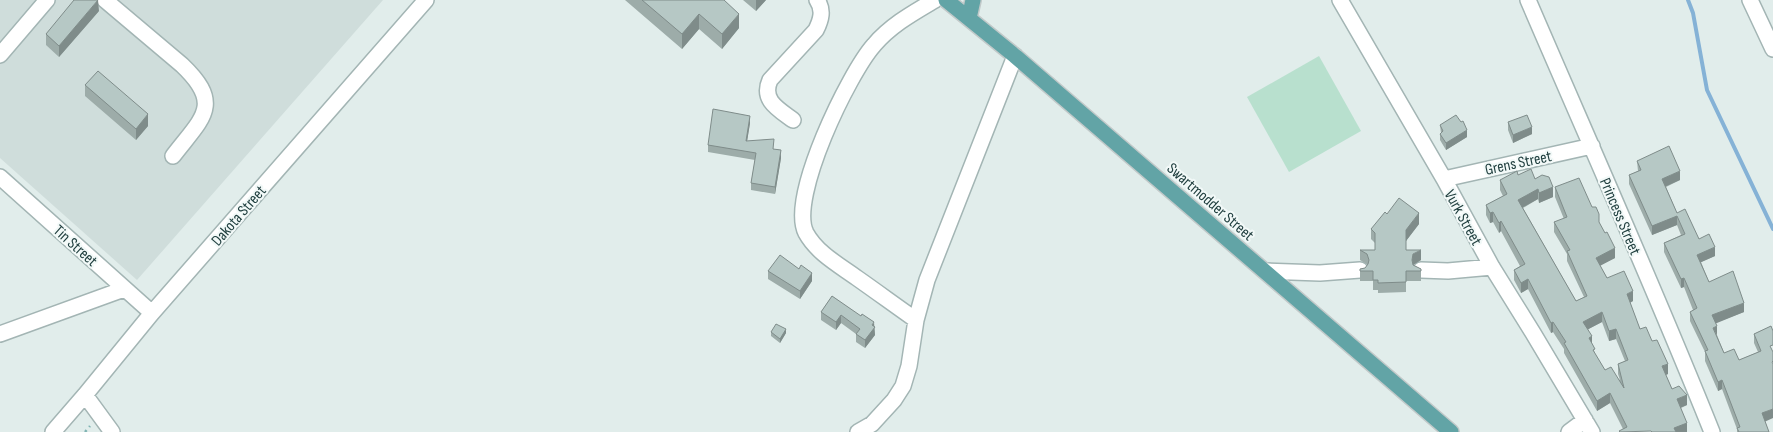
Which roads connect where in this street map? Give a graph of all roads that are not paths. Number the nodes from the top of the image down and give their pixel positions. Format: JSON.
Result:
{"nodes":[{"id":1,"x":47,"y":0,"type":"edge"},
{"id":2,"x":105,"y":0,"type":"edge"},
{"id":3,"x":426,"y":0,"type":"edge"},
{"id":4,"x":817,"y":0,"type":"edge"},
{"id":5,"x":935,"y":0,"type":"edge"},
{"id":6,"x":946,"y":0,"type":"edge"},
{"id":7,"x":973,"y":0,"type":"edge"},
{"id":8,"x":1340,"y":0,"type":"edge"},
{"id":9,"x":1528,"y":0,"type":"edge"},
{"id":10,"x":1750,"y":0,"type":"edge"},
{"id":11,"x":969,"y":18,"type":"junction"},
{"id":12,"x":1773,"y":49,"type":"edge"},
{"id":13,"x":0,"y":54,"type":"edge"},
{"id":14,"x":1015,"y":56,"type":"junction"},
{"id":15,"x":792,"y":120,"type":"dead end"},
{"id":16,"x":1592,"y":146,"type":"junction"},
{"id":17,"x":173,"y":156,"type":"dead end"},
{"id":18,"x":0,"y":177,"type":"edge"},
{"id":19,"x":1444,"y":179,"type":"junction"},
{"id":20,"x":1492,"y":267,"type":"junction"},
{"id":21,"x":1360,"y":270,"type":"edge"},
{"id":22,"x":1421,"y":270,"type":"edge"},
{"id":23,"x":1266,"y":272,"type":"junction"},
{"id":24,"x":124,"y":289,"type":"junction"},
{"id":25,"x":152,"y":313,"type":"junction"},
{"id":26,"x":916,"y":320,"type":"junction"},
{"id":27,"x":0,"y":334,"type":"edge"},
{"id":28,"x":85,"y":395,"type":"junction"},
{"id":29,"x":1588,"y":426,"type":"edge"},
{"id":30,"x":53,"y":432,"type":"edge"},
{"id":31,"x":112,"y":432,"type":"edge"},
{"id":32,"x":858,"y":432,"type":"edge"},
{"id":33,"x":1451,"y":432,"type":"edge"},
{"id":34,"x":1569,"y":432,"type":"edge"},
{"id":35,"x":1712,"y":432,"type":"edge"}],
"edges":[{"from":1,"to":13,"type":"street"},
{"from":2,"to":17,"type":"street"},
{"from":3,"to":25,"type":"street","name":"Dakota Street"},
{"from":4,"to":15,"type":"street"},
{"from":5,"to":26,"type":"street"},
{"from":6,"to":11,"type":"main road","name":"Swartmodder Street"},
{"from":7,"to":11,"type":"main road"},
{"from":8,"to":19,"type":"street","name":"Vurk Street"},
{"from":9,"to":16,"type":"street","name":"Princess Street"},
{"from":10,"to":12,"type":"street"},
{"from":11,"to":14,"type":"main road","name":"Swartmodder Street"},
{"from":14,"to":23,"type":"main road","name":"Swartmodder Street"},
{"from":14,"to":26,"type":"street"},
{"from":16,"to":19,"type":"street","name":"Grens Street"},
{"from":16,"to":35,"type":"street","name":"Princess Street"},
{"from":18,"to":24,"type":"street","name":"Tin Street"},
{"from":19,"to":20,"type":"street","name":"Vurk Street"},
{"from":20,"to":22,"type":"street"},
{"from":20,"to":29,"type":"street","name":"Vurk Street"},
{"from":21,"to":23,"type":"street"},
{"from":23,"to":33,"type":"main road","name":"Swartmodder Street"},
{"from":24,"to":25,"type":"street","name":"Tin Street"},
{"from":24,"to":27,"type":"street"},
{"from":25,"to":28,"type":"street","name":"Dakota Street"},
{"from":26,"to":32,"type":"street"},
{"from":28,"to":30,"type":"street","name":"Dakota Street"},
{"from":28,"to":31,"type":"street"},
{"from":29,"to":34,"type":"street"}]}
